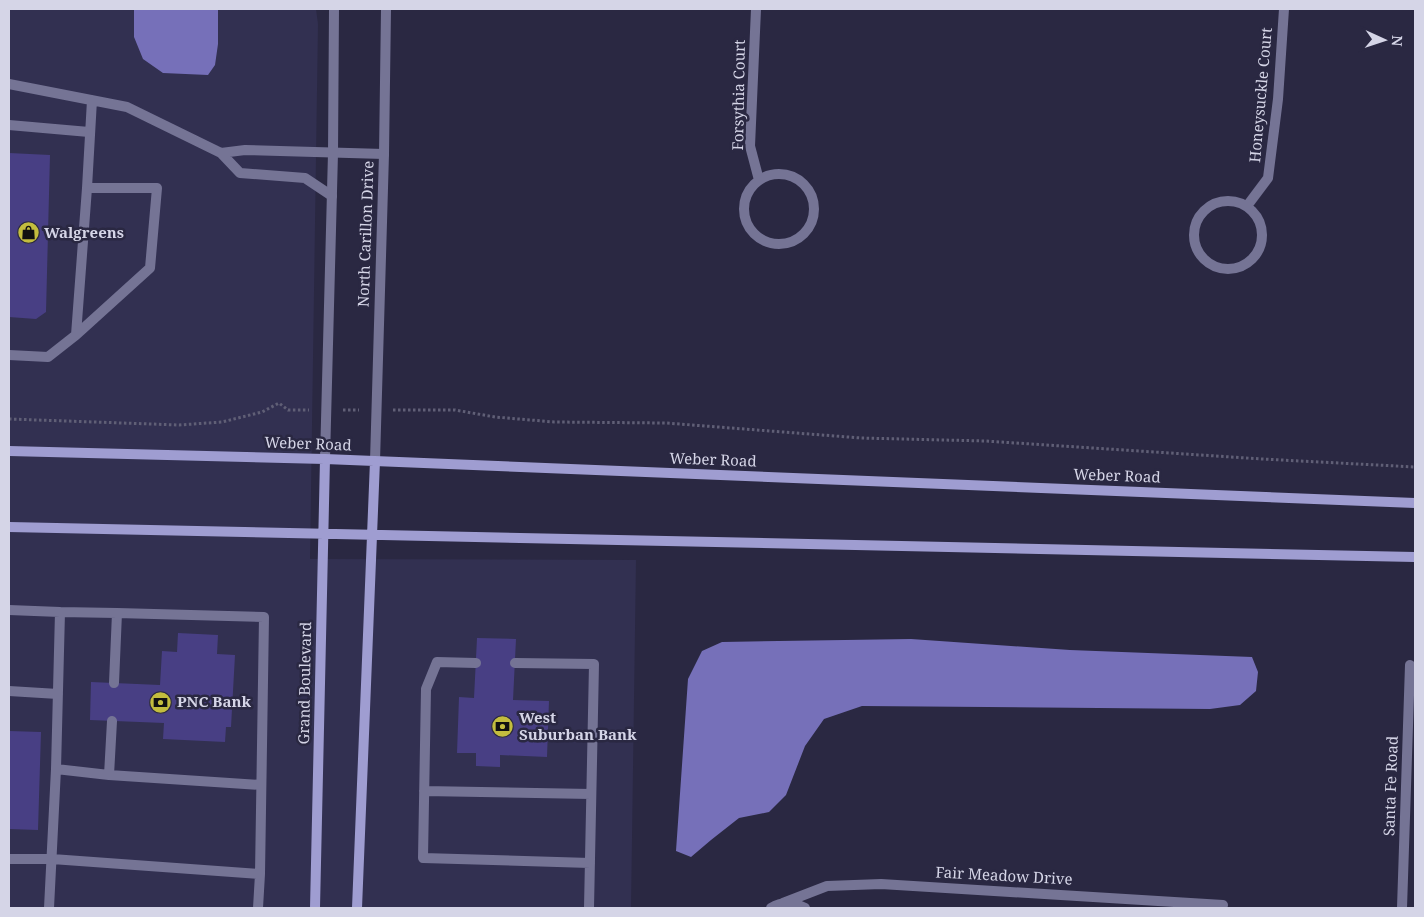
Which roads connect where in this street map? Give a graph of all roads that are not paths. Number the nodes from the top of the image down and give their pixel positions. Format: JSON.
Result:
{"nodes":[{"id":1,"x":334,"y":9,"type":"edge"},
{"id":2,"x":386,"y":9,"type":"edge"},
{"id":3,"x":756,"y":9,"type":"edge"},
{"id":4,"x":1284,"y":9,"type":"edge"},
{"id":5,"x":9,"y":84,"type":"edge"},
{"id":6,"x":92,"y":100,"type":"junction"},
{"id":7,"x":9,"y":125,"type":"edge"},
{"id":8,"x":89,"y":132,"type":"junction"},
{"id":9,"x":333,"y":153,"type":"junction"},
{"id":10,"x":222,"y":154,"type":"junction"},
{"id":11,"x":384,"y":154,"type":"junction"},
{"id":12,"x":759,"y":180,"type":"junction"},
{"id":13,"x":87,"y":188,"type":"junction"},
{"id":14,"x":332,"y":196,"type":"junction"},
{"id":15,"x":1247,"y":206,"type":"junction"},
{"id":16,"x":76,"y":335,"type":"junction"},
{"id":17,"x":9,"y":355,"type":"edge"},
{"id":18,"x":9,"y":452,"type":"edge"},
{"id":19,"x":325,"y":459,"type":"junction"},
{"id":20,"x":375,"y":461,"type":"junction"},
{"id":21,"x":1415,"y":503,"type":"edge"},
{"id":22,"x":9,"y":527,"type":"edge"},
{"id":23,"x":324,"y":533,"type":"junction"},
{"id":24,"x":372,"y":534,"type":"junction"},
{"id":25,"x":1415,"y":557,"type":"edge"},
{"id":26,"x":9,"y":610,"type":"edge"},
{"id":27,"x":60,"y":612,"type":"junction"},
{"id":28,"x":117,"y":613,"type":"junction"},
{"id":29,"x":476,"y":663,"type":"dead end"},
{"id":30,"x":515,"y":663,"type":"dead end"},
{"id":31,"x":1410,"y":665,"type":"dead end"},
{"id":32,"x":114,"y":683,"type":"dead end"},
{"id":33,"x":9,"y":691,"type":"edge"},
{"id":34,"x":58,"y":694,"type":"junction"},
{"id":35,"x":112,"y":721,"type":"dead end"},
{"id":36,"x":1411,"y":742,"type":"edge"},
{"id":37,"x":56,"y":769,"type":"junction"},
{"id":38,"x":109,"y":775,"type":"junction"},
{"id":39,"x":262,"y":785,"type":"junction"},
{"id":40,"x":424,"y":790,"type":"junction"},
{"id":41,"x":591,"y":794,"type":"junction"},
{"id":42,"x":9,"y":859,"type":"edge"},
{"id":43,"x":52,"y":859,"type":"junction"},
{"id":44,"x":590,"y":862,"type":"junction"},
{"id":45,"x":260,"y":874,"type":"junction"},
{"id":46,"x":782,"y":903,"type":"junction"},
{"id":47,"x":50,"y":908,"type":"edge"},
{"id":48,"x":258,"y":908,"type":"edge"},
{"id":49,"x":315,"y":908,"type":"edge"},
{"id":50,"x":357,"y":908,"type":"edge"},
{"id":51,"x":589,"y":908,"type":"edge"},
{"id":52,"x":771,"y":908,"type":"edge"},
{"id":53,"x":805,"y":908,"type":"edge"},
{"id":54,"x":1222,"y":908,"type":"edge"},
{"id":55,"x":1402,"y":908,"type":"edge"}],
"edges":[{"from":1,"to":9,"type":"street"},
{"from":2,"to":11,"type":"street","name":"North Carillon Drive"},
{"from":3,"to":12,"type":"street","name":"Forsythia Court"},
{"from":4,"to":15,"type":"street","name":"Honeysuckle Court"},
{"from":5,"to":6,"type":"street"},
{"from":6,"to":8,"type":"street"},
{"from":6,"to":10,"type":"street"},
{"from":7,"to":8,"type":"street"},
{"from":8,"to":13,"type":"street"},
{"from":9,"to":10,"type":"street"},
{"from":9,"to":11,"type":"street"},
{"from":9,"to":14,"type":"street"},
{"from":10,"to":14,"type":"street"},
{"from":11,"to":20,"type":"street","name":"North Carillon Drive"},
{"from":12,"to":12,"type":"street"},
{"from":13,"to":16,"type":"street"},
{"from":13,"to":16,"type":"street"},
{"from":14,"to":19,"type":"street"},
{"from":15,"to":15,"type":"street"},
{"from":16,"to":17,"type":"street"},
{"from":18,"to":19,"type":"main road","name":"Weber Road"},
{"from":19,"to":20,"type":"main road","name":"Weber Road"},
{"from":19,"to":23,"type":"main road","name":"Grand Boulevard"},
{"from":20,"to":21,"type":"main road","name":"Weber Road"},
{"from":20,"to":24,"type":"main road"},
{"from":22,"to":23,"type":"main road"},
{"from":23,"to":24,"type":"main road"},
{"from":23,"to":49,"type":"main road","name":"Grand Boulevard"},
{"from":24,"to":25,"type":"main road"},
{"from":24,"to":50,"type":"main road"},
{"from":26,"to":27,"type":"street"},
{"from":27,"to":28,"type":"street"},
{"from":27,"to":34,"type":"street"},
{"from":28,"to":32,"type":"street"},
{"from":28,"to":39,"type":"street"},
{"from":29,"to":40,"type":"street"},
{"from":30,"to":41,"type":"street"},
{"from":31,"to":36,"type":"street","name":"Santa Fe Road"},
{"from":33,"to":34,"type":"street"},
{"from":34,"to":37,"type":"street"},
{"from":35,"to":38,"type":"street"},
{"from":36,"to":55,"type":"street","name":"Santa Fe Road"},
{"from":37,"to":38,"type":"street"},
{"from":37,"to":43,"type":"street"},
{"from":38,"to":39,"type":"street"},
{"from":39,"to":45,"type":"street"},
{"from":40,"to":41,"type":"street"},
{"from":40,"to":44,"type":"street"},
{"from":41,"to":44,"type":"street"},
{"from":42,"to":43,"type":"street"},
{"from":43,"to":45,"type":"street"},
{"from":43,"to":47,"type":"street"},
{"from":44,"to":51,"type":"street"},
{"from":45,"to":48,"type":"street"},
{"from":46,"to":52,"type":"street","name":"Fair Meadow Drive"},
{"from":46,"to":53,"type":"street"},
{"from":46,"to":54,"type":"street","name":"Fair Meadow Drive"}]}
